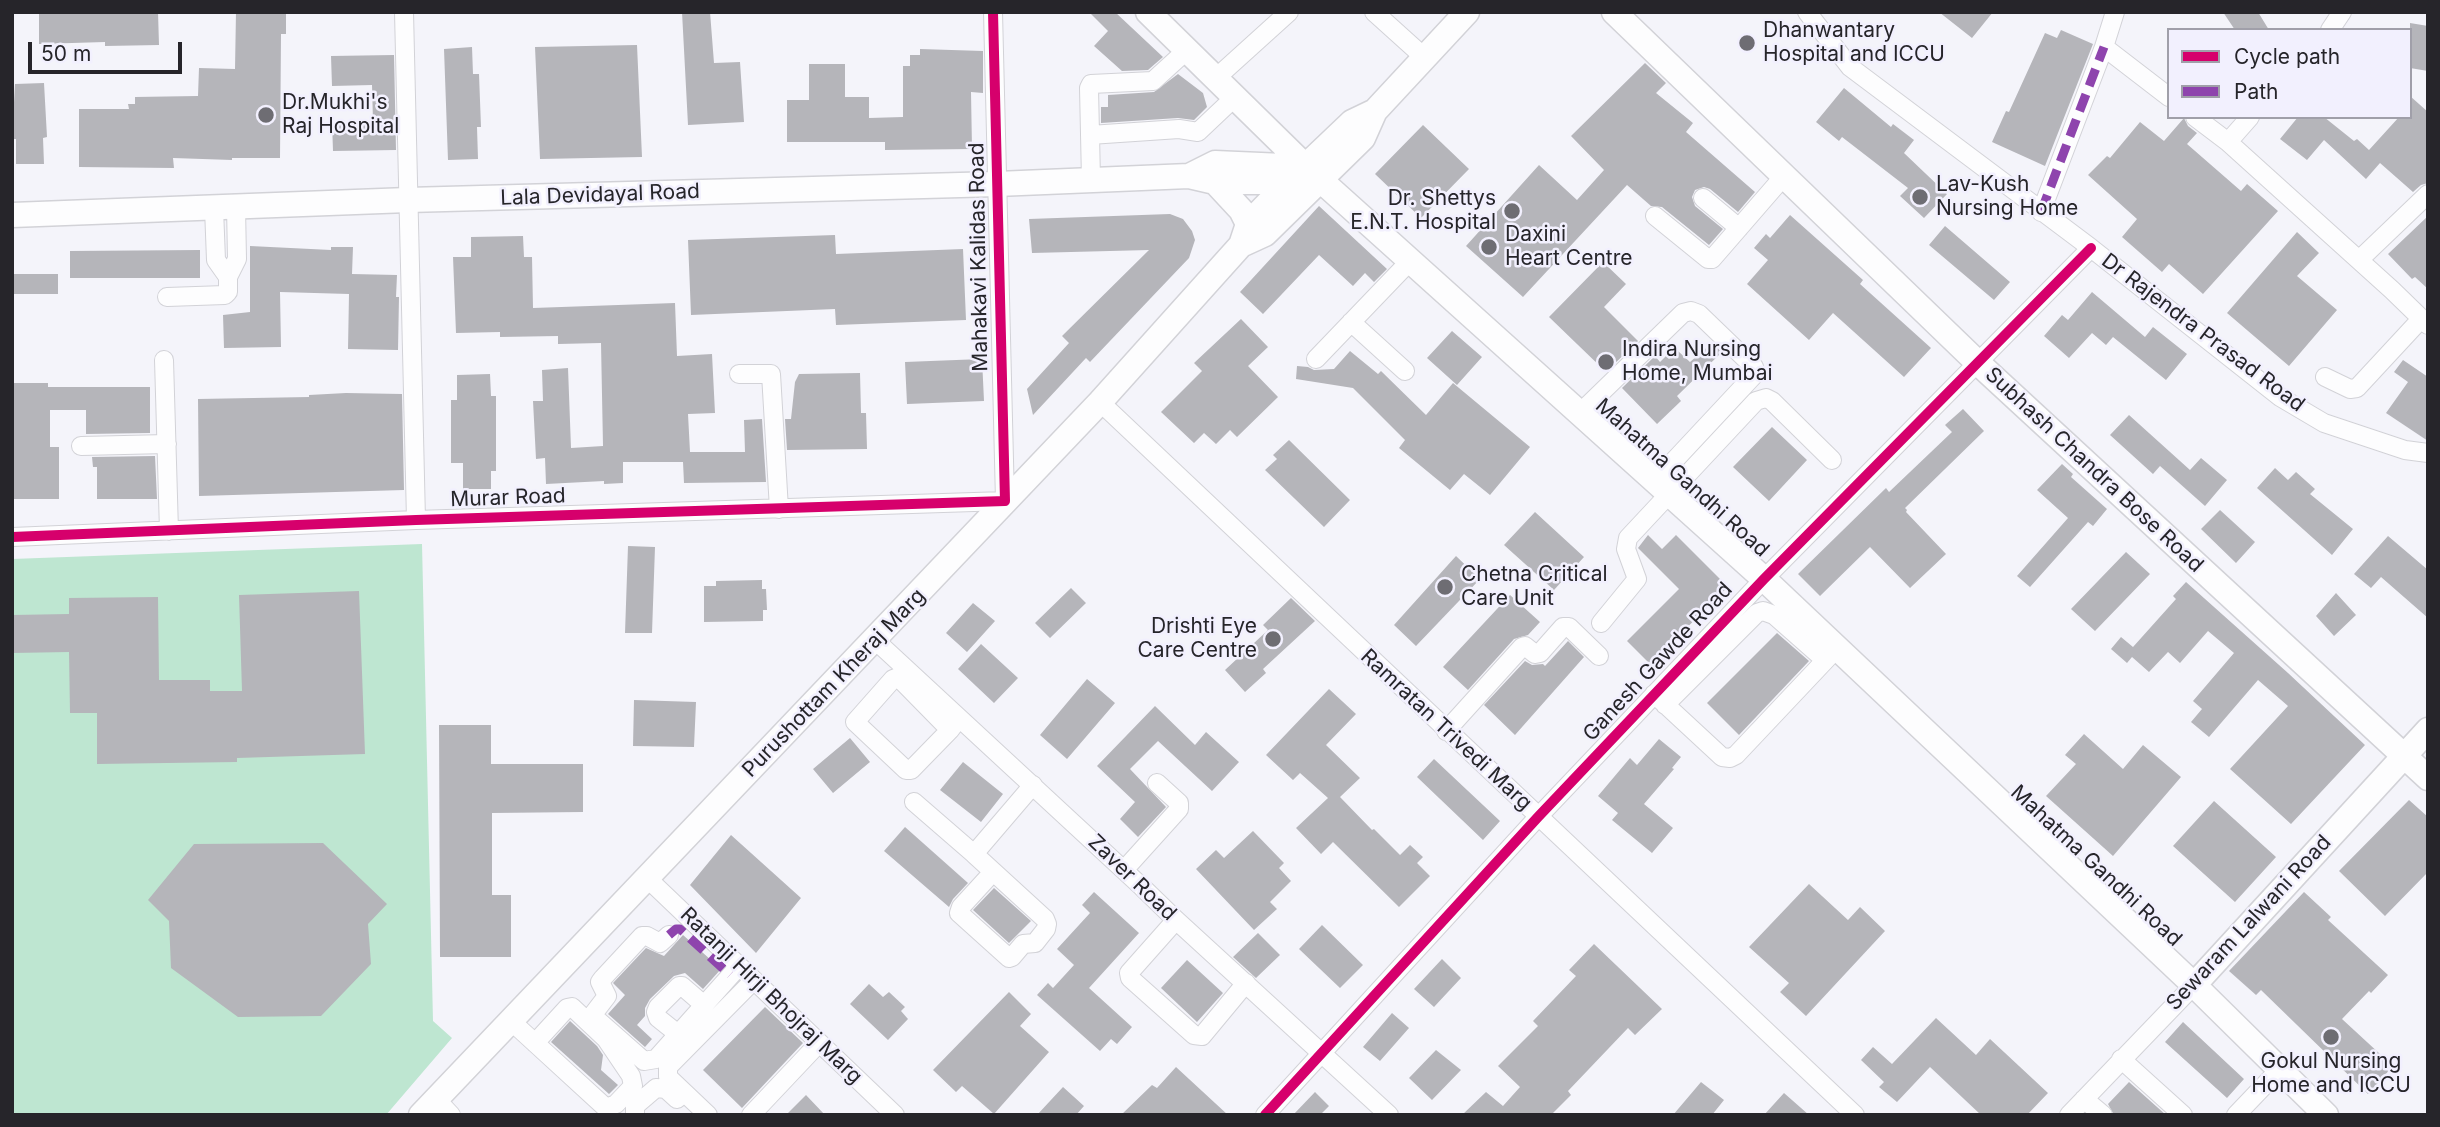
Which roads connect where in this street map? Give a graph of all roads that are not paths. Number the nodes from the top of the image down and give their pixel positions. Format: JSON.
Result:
{"nodes":[{"id":1,"x":404,"y":12,"type":"edge"},
{"id":2,"x":993,"y":12,"type":"edge"},
{"id":3,"x":1148,"y":12,"type":"edge"},
{"id":4,"x":1289,"y":12,"type":"edge"},
{"id":5,"x":1374,"y":12,"type":"edge"},
{"id":6,"x":1467,"y":12,"type":"edge"},
{"id":7,"x":1614,"y":12,"type":"edge"},
{"id":8,"x":1807,"y":12,"type":"edge"},
{"id":9,"x":2115,"y":12,"type":"edge"},
{"id":10,"x":2342,"y":12,"type":"edge"},
{"id":11,"x":2331,"y":28,"type":"edge"},
{"id":12,"x":2104,"y":47,"type":"junction"},
{"id":13,"x":1187,"y":50,"type":"junction"},
{"id":14,"x":1425,"y":58,"type":"junction"},
{"id":15,"x":1216,"y":78,"type":"junction"},
{"id":16,"x":2167,"y":95,"type":"edge"},
{"id":17,"x":1235,"y":97,"type":"junction"},
{"id":18,"x":2198,"y":119,"type":"edge"},
{"id":19,"x":2248,"y":119,"type":"edge"},
{"id":20,"x":1090,"y":135,"type":"junction"},
{"id":21,"x":2228,"y":142,"type":"junction"},
{"id":22,"x":1189,"y":176,"type":"junction"},
{"id":23,"x":1305,"y":176,"type":"junction"},
{"id":24,"x":1784,"y":176,"type":"junction"},
{"id":25,"x":1091,"y":180,"type":"junction"},
{"id":26,"x":1215,"y":182,"type":"junction"},
{"id":27,"x":997,"y":184,"type":"junction"},
{"id":28,"x":2428,"y":194,"type":"edge"},
{"id":29,"x":1703,"y":198,"type":"dead end"},
{"id":30,"x":408,"y":200,"type":"junction"},
{"id":31,"x":225,"y":207,"type":"junction"},
{"id":32,"x":2041,"y":212,"type":"junction"},
{"id":33,"x":12,"y":215,"type":"edge"},
{"id":34,"x":1655,"y":216,"type":"dead end"},
{"id":35,"x":1739,"y":228,"type":"junction"},
{"id":36,"x":1244,"y":234,"type":"junction"},
{"id":37,"x":2091,"y":248,"type":"junction"},
{"id":38,"x":1411,"y":260,"type":"junction"},
{"id":39,"x":2359,"y":260,"type":"junction"},
{"id":40,"x":167,"y":297,"type":"dead end"},
{"id":41,"x":1351,"y":322,"type":"junction"},
{"id":42,"x":2424,"y":322,"type":"edge"},
{"id":43,"x":1316,"y":359,"type":"dead end"},
{"id":44,"x":164,"y":360,"type":"dead end"},
{"id":45,"x":1978,"y":363,"type":"junction"},
{"id":46,"x":1405,"y":371,"type":"dead end"},
{"id":47,"x":739,"y":374,"type":"dead end"},
{"id":48,"x":2325,"y":377,"type":"dead end"},
{"id":49,"x":1100,"y":402,"type":"junction"},
{"id":50,"x":1580,"y":412,"type":"junction"},
{"id":51,"x":167,"y":444,"type":"junction"},
{"id":52,"x":81,"y":446,"type":"dead end"},
{"id":53,"x":2428,"y":453,"type":"edge"},
{"id":54,"x":1832,"y":460,"type":"dead end"},
{"id":55,"x":1662,"y":486,"type":"junction"},
{"id":56,"x":1005,"y":501,"type":"junction"},
{"id":57,"x":779,"y":509,"type":"junction"},
{"id":58,"x":416,"y":520,"type":"junction"},
{"id":59,"x":169,"y":531,"type":"junction"},
{"id":60,"x":12,"y":537,"type":"edge"},
{"id":61,"x":1764,"y":579,"type":"junction"},
{"id":62,"x":1601,"y":623,"type":"dead end"},
{"id":63,"x":875,"y":640,"type":"junction"},
{"id":64,"x":1831,"y":654,"type":"junction"},
{"id":65,"x":1599,"y":656,"type":"dead end"},
{"id":66,"x":867,"y":679,"type":"dead end"},
{"id":67,"x":882,"y":691,"type":"junction"},
{"id":68,"x":925,"y":695,"type":"junction"},
{"id":69,"x":1660,"y":699,"type":"junction"},
{"id":70,"x":955,"y":724,"type":"junction"},
{"id":71,"x":2428,"y":730,"type":"edge"},
{"id":72,"x":1447,"y":731,"type":"junction"},
{"id":73,"x":2403,"y":756,"type":"junction"},
{"id":74,"x":2428,"y":778,"type":"edge"},
{"id":75,"x":1157,"y":783,"type":"dead end"},
{"id":76,"x":1033,"y":785,"type":"junction"},
{"id":77,"x":914,"y":802,"type":"dead end"},
{"id":78,"x":1538,"y":817,"type":"junction"},
{"id":79,"x":974,"y":854,"type":"junction"},
{"id":80,"x":1124,"y":870,"type":"junction"},
{"id":81,"x":993,"y":872,"type":"junction"},
{"id":82,"x":647,"y":878,"type":"junction"},
{"id":83,"x":1175,"y":920,"type":"junction"},
{"id":84,"x":669,"y":935,"type":"dead end"},
{"id":85,"x":739,"y":965,"type":"junction"},
{"id":86,"x":754,"y":980,"type":"junction"},
{"id":87,"x":1246,"y":983,"type":"junction"},
{"id":88,"x":2194,"y":985,"type":"junction"},
{"id":89,"x":704,"y":1004,"type":"junction"},
{"id":90,"x":508,"y":1024,"type":"junction"},
{"id":91,"x":678,"y":1034,"type":"junction"},
{"id":92,"x":535,"y":1043,"type":"junction"},
{"id":93,"x":819,"y":1043,"type":"junction"},
{"id":94,"x":1323,"y":1054,"type":"junction"},
{"id":95,"x":2122,"y":1059,"type":"junction"},
{"id":96,"x":2279,"y":1070,"type":"junction"},
{"id":97,"x":571,"y":1084,"type":"dead end"},
{"id":98,"x":2084,"y":1099,"type":"junction"},
{"id":99,"x":436,"y":1110,"type":"edge"},
{"id":100,"x":635,"y":1115,"type":"edge"},
{"id":101,"x":693,"y":1115,"type":"edge"},
{"id":102,"x":708,"y":1115,"type":"edge"},
{"id":103,"x":751,"y":1115,"type":"edge"},
{"id":104,"x":895,"y":1115,"type":"edge"},
{"id":105,"x":1265,"y":1115,"type":"edge"},
{"id":106,"x":1389,"y":1115,"type":"edge"},
{"id":107,"x":1855,"y":1115,"type":"edge"},
{"id":108,"x":2069,"y":1115,"type":"edge"},
{"id":109,"x":2103,"y":1115,"type":"edge"},
{"id":110,"x":2183,"y":1115,"type":"edge"},
{"id":111,"x":2236,"y":1115,"type":"edge"},
{"id":112,"x":2326,"y":1115,"type":"edge"}],
"edges":[{"from":1,"to":30,"type":"street"},
{"from":2,"to":27,"type":"street","name":"Mahakavi Kalidas Road"},
{"from":3,"to":13,"type":"street","name":"Mahatma Gandhi Road"},
{"from":4,"to":15,"type":"street"},
{"from":5,"to":14,"type":"street"},
{"from":6,"to":14,"type":"street","name":"Purushottam Kheraj Marg"},
{"from":7,"to":24,"type":"street","name":"Subhash Chandra Bose Road"},
{"from":8,"to":32,"type":"street","name":"Dr Rajendra Prasad Road"},
{"from":9,"to":12,"type":"street"},
{"from":10,"to":11,"type":"street"},
{"from":12,"to":16,"type":"street"},
{"from":12,"to":32,"type":"street"},
{"from":13,"to":15,"type":"street","name":"Mahatma Gandhi Road"},
{"from":13,"to":20,"type":"street"},
{"from":14,"to":23,"type":"street","name":"Purushottam Kheraj Marg"},
{"from":15,"to":17,"type":"street","name":"Mahatma Gandhi Road"},
{"from":17,"to":20,"type":"street"},
{"from":17,"to":23,"type":"street","name":"Mahatma Gandhi Road"},
{"from":18,"to":21,"type":"street"},
{"from":19,"to":21,"type":"street"},
{"from":20,"to":25,"type":"street"},
{"from":21,"to":39,"type":"street"},
{"from":22,"to":23,"type":"street"},
{"from":22,"to":25,"type":"street","name":"Lala Devidayal Road"},
{"from":22,"to":26,"type":"street"},
{"from":23,"to":26,"type":"street"},
{"from":23,"to":36,"type":"street","name":"Purushottam Kheraj Marg"},
{"from":23,"to":38,"type":"street","name":"Mahatma Gandhi Road"},
{"from":24,"to":35,"type":"street"},
{"from":24,"to":45,"type":"street","name":"Subhash Chandra Bose Road"},
{"from":25,"to":27,"type":"street","name":"Lala Devidayal Road"},
{"from":26,"to":36,"type":"street"},
{"from":27,"to":30,"type":"street","name":"Lala Devidayal Road"},
{"from":27,"to":56,"type":"street","name":"Mahakavi Kalidas Road"},
{"from":28,"to":39,"type":"street"},
{"from":29,"to":35,"type":"street"},
{"from":30,"to":31,"type":"street","name":"Lala Devidayal Road"},
{"from":30,"to":58,"type":"street"},
{"from":31,"to":33,"type":"street","name":"Lala Devidayal Road"},
{"from":31,"to":40,"type":"street"},
{"from":32,"to":37,"type":"street","name":"Dr Rajendra Prasad Road"},
{"from":34,"to":35,"type":"street"},
{"from":36,"to":49,"type":"street","name":"Purushottam Kheraj Marg"},
{"from":37,"to":45,"type":"street","name":"Ganesh Gawde Road"},
{"from":37,"to":53,"type":"street","name":"Dr Rajendra Prasad Road"},
{"from":38,"to":41,"type":"street"},
{"from":38,"to":50,"type":"street","name":"Mahatma Gandhi Road"},
{"from":39,"to":42,"type":"street"},
{"from":41,"to":43,"type":"street"},
{"from":41,"to":46,"type":"street"},
{"from":42,"to":48,"type":"street"},
{"from":44,"to":51,"type":"street"},
{"from":45,"to":61,"type":"street","name":"Ganesh Gawde Road"},
{"from":45,"to":73,"type":"street","name":"Subhash Chandra Bose Road"},
{"from":47,"to":57,"type":"street"},
{"from":49,"to":56,"type":"street","name":"Purushottam Kheraj Marg"},
{"from":49,"to":72,"type":"street","name":"Ramratan Trivedi Marg"},
{"from":50,"to":55,"type":"street","name":"Mahatma Gandhi Road"},
{"from":50,"to":55,"type":"street"},
{"from":51,"to":52,"type":"street"},
{"from":51,"to":59,"type":"street"},
{"from":54,"to":55,"type":"street"},
{"from":55,"to":61,"type":"street","name":"Mahatma Gandhi Road"},
{"from":55,"to":62,"type":"street"},
{"from":56,"to":57,"type":"street","name":"Murar Road"},
{"from":56,"to":63,"type":"street","name":"Purushottam Kheraj Marg"},
{"from":57,"to":58,"type":"street","name":"Murar Road"},
{"from":58,"to":59,"type":"street","name":"Murar Road"},
{"from":59,"to":60,"type":"street","name":"Murar Road"},
{"from":61,"to":64,"type":"street","name":"Mahatma Gandhi Road"},
{"from":61,"to":69,"type":"street","name":"Ganesh Gawde Road"},
{"from":63,"to":68,"type":"street","name":"Zaver Road"},
{"from":63,"to":82,"type":"street","name":"Purushottam Kheraj Marg"},
{"from":64,"to":69,"type":"street"},
{"from":64,"to":69,"type":"street"},
{"from":64,"to":88,"type":"street","name":"Mahatma Gandhi Road"},
{"from":65,"to":72,"type":"street"},
{"from":66,"to":67,"type":"street"},
{"from":67,"to":68,"type":"street"},
{"from":67,"to":70,"type":"street"},
{"from":68,"to":70,"type":"street","name":"Zaver Road"},
{"from":69,"to":78,"type":"street","name":"Ganesh Gawde Road"},
{"from":70,"to":76,"type":"street","name":"Zaver Road"},
{"from":71,"to":73,"type":"street","name":"Sewaram Lalwani Road"},
{"from":72,"to":78,"type":"street","name":"Ramratan Trivedi Marg"},
{"from":73,"to":74,"type":"street","name":"Subhash Chandra Bose Road"},
{"from":73,"to":88,"type":"street","name":"Sewaram Lalwani Road"},
{"from":75,"to":80,"type":"street"},
{"from":76,"to":79,"type":"street"},
{"from":76,"to":80,"type":"street","name":"Zaver Road"},
{"from":77,"to":79,"type":"street"},
{"from":78,"to":94,"type":"street","name":"Ganesh Gawde Road"},
{"from":78,"to":107,"type":"street","name":"Ramratan Trivedi Marg"},
{"from":79,"to":81,"type":"street"},
{"from":80,"to":83,"type":"street","name":"Zaver Road"},
{"from":81,"to":81,"type":"street"},
{"from":82,"to":85,"type":"street","name":"Ratanji Hirji Bhojraj Marg"},
{"from":82,"to":90,"type":"street","name":"Purushottam Kheraj Marg"},
{"from":83,"to":87,"type":"street","name":"Zaver Road"},
{"from":83,"to":87,"type":"street"},
{"from":84,"to":91,"type":"street"},
{"from":85,"to":86,"type":"street","name":"Ratanji Hirji Bhojraj Marg"},
{"from":85,"to":89,"type":"street"},
{"from":86,"to":93,"type":"street","name":"Ratanji Hirji Bhojraj Marg"},
{"from":86,"to":102,"type":"street"},
{"from":87,"to":94,"type":"street","name":"Zaver Road"},
{"from":88,"to":95,"type":"street","name":"Sewaram Lalwani Road"},
{"from":88,"to":96,"type":"street","name":"Mahatma Gandhi Road"},
{"from":89,"to":91,"type":"street"},
{"from":89,"to":91,"type":"street"},
{"from":90,"to":92,"type":"street"},
{"from":90,"to":97,"type":"street"},
{"from":90,"to":99,"type":"street","name":"Purushottam Kheraj Marg"},
{"from":92,"to":92,"type":"street"},
{"from":93,"to":103,"type":"street"},
{"from":93,"to":104,"type":"street","name":"Ratanji Hirji Bhojraj Marg"},
{"from":94,"to":105,"type":"street","name":"Ganesh Gawde Road"},
{"from":94,"to":106,"type":"street","name":"Zaver Road"},
{"from":95,"to":98,"type":"street","name":"Sewaram Lalwani Road"},
{"from":95,"to":110,"type":"street"},
{"from":96,"to":111,"type":"street"},
{"from":96,"to":112,"type":"street","name":"Mahatma Gandhi Road"},
{"from":98,"to":108,"type":"street","name":"Sewaram Lalwani Road"},
{"from":98,"to":109,"type":"street"},
{"from":100,"to":101,"type":"street"}]}
